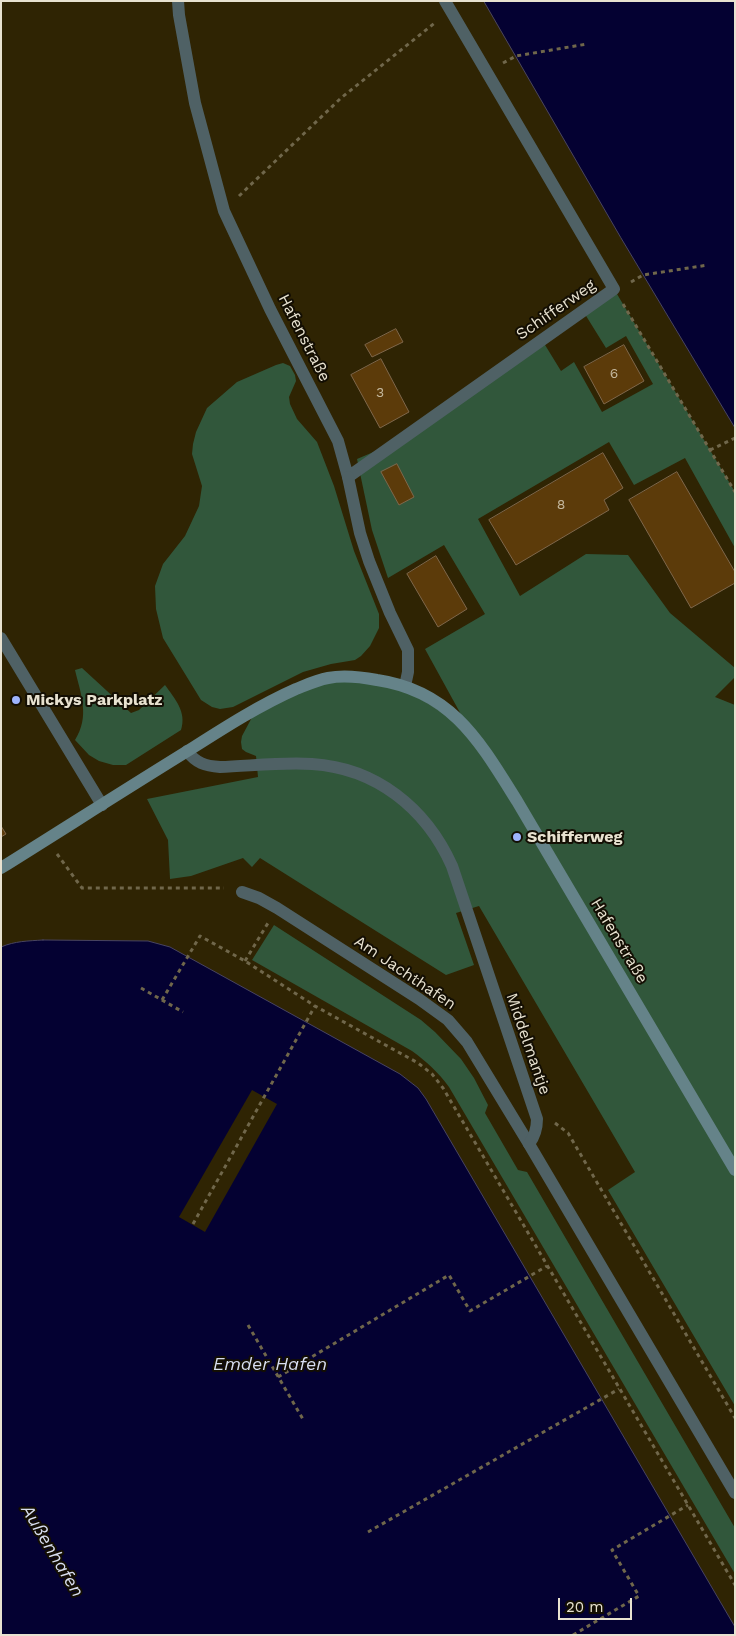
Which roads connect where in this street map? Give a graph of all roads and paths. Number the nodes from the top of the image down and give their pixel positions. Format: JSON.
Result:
{"nodes":[{"id":1,"x":178,"y":1,"type":"edge"},
{"id":2,"x":448,"y":6,"type":"edge"},
{"id":3,"x":587,"y":44,"type":"dead end"},
{"id":4,"x":516,"y":56,"type":"dead end"},
{"id":5,"x":224,"y":211,"type":"junction"},
{"id":6,"x":708,"y":265,"type":"dead end"},
{"id":7,"x":643,"y":275,"type":"dead end"},
{"id":8,"x":614,"y":289,"type":"junction"},
{"id":9,"x":735,"y":438,"type":"edge"},
{"id":10,"x":710,"y":450,"type":"junction"},
{"id":11,"x":348,"y":478,"type":"junction"},
{"id":12,"x":735,"y":492,"type":"edge"},
{"id":13,"x":1,"y":638,"type":"edge"},
{"id":14,"x":404,"y":686,"type":"junction"},
{"id":15,"x":187,"y":751,"type":"junction"},
{"id":16,"x":102,"y":805,"type":"junction"},
{"id":17,"x":58,"y":855,"type":"dead end"},
{"id":18,"x":1,"y":868,"type":"edge"},
{"id":19,"x":242,"y":892,"type":"joint"},
{"id":20,"x":259,"y":938,"type":"dead end"},
{"id":21,"x":245,"y":961,"type":"junction"},
{"id":22,"x":141,"y":988,"type":"dead end"},
{"id":23,"x":162,"y":1000,"type":"junction"},
{"id":24,"x":315,"y":1006,"type":"junction"},
{"id":25,"x":183,"y":1012,"type":"dead end"},
{"id":26,"x":537,"y":1119,"type":"junction"},
{"id":27,"x":529,"y":1144,"type":"junction"},
{"id":28,"x":735,"y":1170,"type":"edge"},
{"id":29,"x":193,"y":1224,"type":"dead end"},
{"id":30,"x":547,"y":1266,"type":"junction"},
{"id":31,"x":248,"y":1325,"type":"dead end"},
{"id":32,"x":278,"y":1377,"type":"junction"},
{"id":33,"x":619,"y":1388,"type":"junction"},
{"id":34,"x":735,"y":1418,"type":"edge"},
{"id":35,"x":304,"y":1421,"type":"dead end"},
{"id":36,"x":735,"y":1493,"type":"edge"},
{"id":37,"x":688,"y":1505,"type":"junction"},
{"id":38,"x":368,"y":1532,"type":"dead end"},
{"id":39,"x":735,"y":1586,"type":"edge"},
{"id":40,"x":573,"y":1635,"type":"edge"}],
"edges":[{"from":1,"to":5,"type":"street","name":"Hafenstraße"},
{"from":2,"to":5,"type":"path"},
{"from":2,"to":8,"type":"street"},
{"from":3,"to":4,"type":"path"},
{"from":5,"to":11,"type":"street","name":"Hafenstraße"},
{"from":6,"to":7,"type":"path"},
{"from":8,"to":10,"type":"path","name":"Schifferweg"},
{"from":8,"to":11,"type":"street","name":"Schifferweg"},
{"from":9,"to":10,"type":"path"},
{"from":10,"to":12,"type":"path","name":"Schifferweg"},
{"from":11,"to":14,"type":"street","name":"Hafenstraße"},
{"from":13,"to":16,"type":"street"},
{"from":14,"to":15,"type":"street","name":"Hafenstraße"},
{"from":14,"to":28,"type":"street","name":"Hafenstraße"},
{"from":15,"to":16,"type":"street","name":"Hafenstraße"},
{"from":15,"to":26,"type":"street","name":"Middelmantje"},
{"from":16,"to":18,"type":"street","name":"Hafenstraße"},
{"from":17,"to":19,"type":"path"},
{"from":19,"to":27,"type":"street","name":"Am Jachthafen"},
{"from":20,"to":21,"type":"path"},
{"from":21,"to":23,"type":"path"},
{"from":21,"to":24,"type":"path"},
{"from":22,"to":23,"type":"path"},
{"from":23,"to":25,"type":"path"},
{"from":24,"to":29,"type":"path"},
{"from":24,"to":30,"type":"path"},
{"from":26,"to":27,"type":"street","name":"Middelmantje"},
{"from":26,"to":34,"type":"path"},
{"from":27,"to":36,"type":"street"},
{"from":30,"to":32,"type":"path"},
{"from":30,"to":33,"type":"path"},
{"from":31,"to":32,"type":"path"},
{"from":32,"to":35,"type":"path"},
{"from":33,"to":37,"type":"path"},
{"from":33,"to":38,"type":"path"},
{"from":37,"to":39,"type":"path"},
{"from":37,"to":40,"type":"path"}]}
